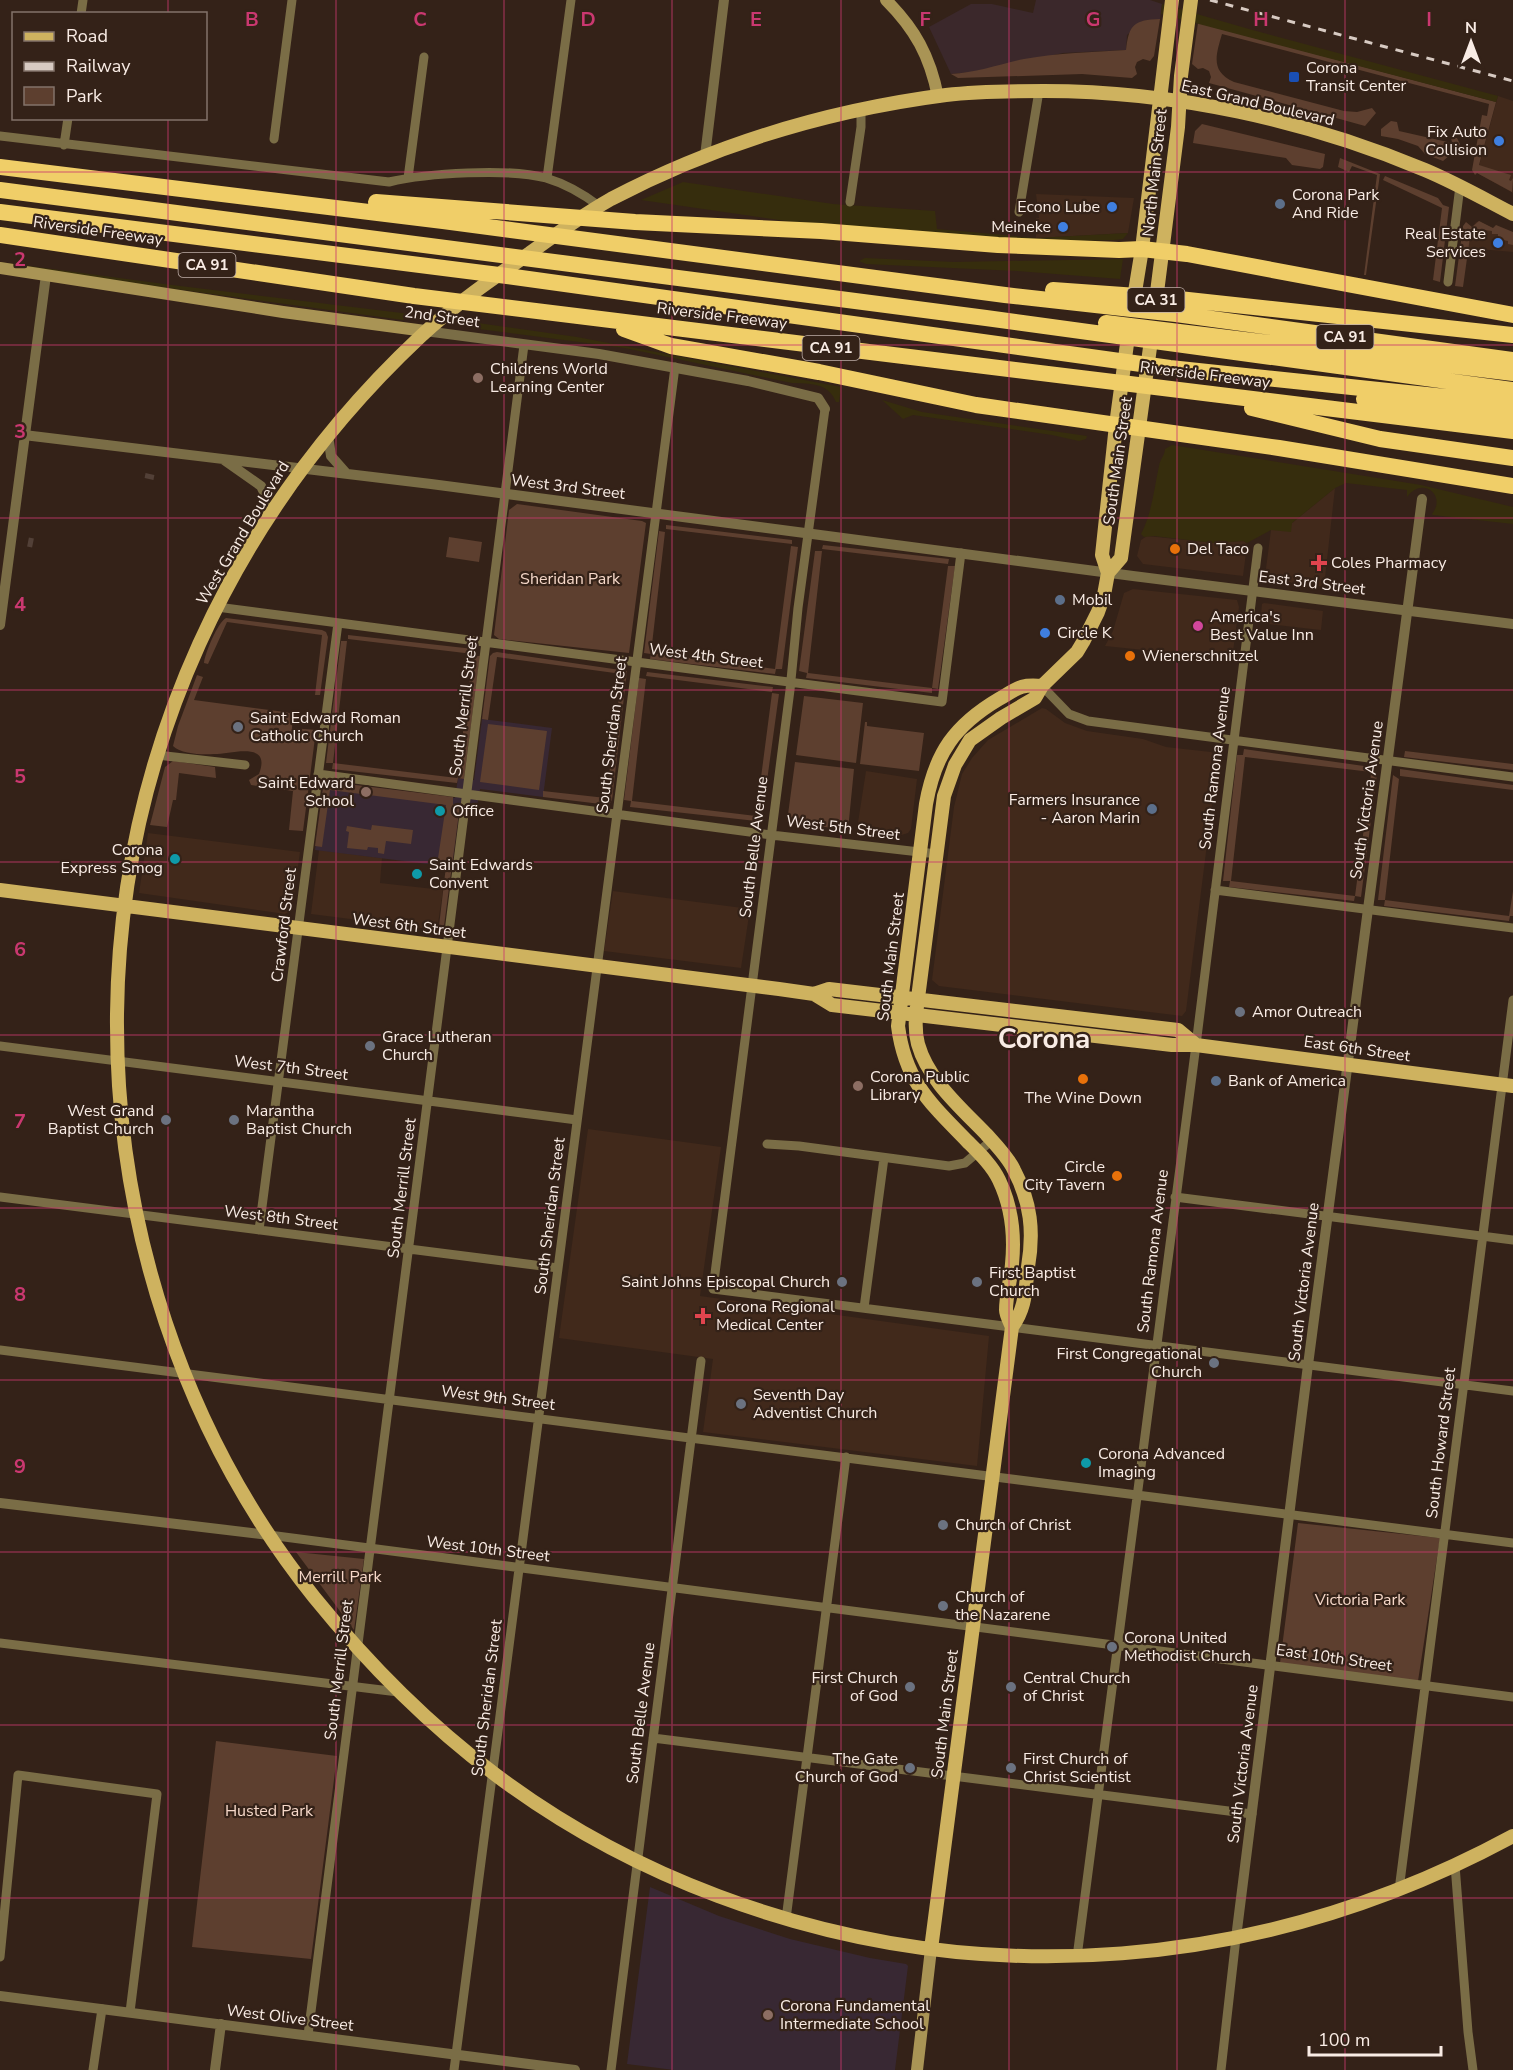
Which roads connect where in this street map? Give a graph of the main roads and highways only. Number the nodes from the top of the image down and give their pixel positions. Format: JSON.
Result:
{"nodes":[{"id":1,"x":886,"y":0,"type":"edge"},
{"id":2,"x":1172,"y":0,"type":"edge"},
{"id":3,"x":1191,"y":0,"type":"edge"},
{"id":4,"x":938,"y":97,"type":"junction"},
{"id":5,"x":1159,"y":98,"type":"junction"},
{"id":6,"x":1179,"y":101,"type":"junction"},
{"id":7,"x":0,"y":167,"type":"edge"},
{"id":8,"x":97,"y":180,"type":"junction"},
{"id":9,"x":0,"y":190,"type":"edge"},
{"id":10,"x":0,"y":212,"type":"edge"},
{"id":11,"x":1513,"y":214,"type":"edge"},
{"id":12,"x":0,"y":235,"type":"edge"},
{"id":13,"x":1142,"y":249,"type":"junction"},
{"id":14,"x":1162,"y":251,"type":"junction"},
{"id":15,"x":0,"y":268,"type":"edge"},
{"id":16,"x":1178,"y":307,"type":"junction"},
{"id":17,"x":1513,"y":315,"type":"edge"},
{"id":18,"x":595,"y":319,"type":"junction"},
{"id":19,"x":425,"y":331,"type":"junction"},
{"id":20,"x":1513,"y":335,"type":"edge"},
{"id":21,"x":1195,"y":340,"type":"junction"},
{"id":22,"x":1126,"y":347,"type":"joint"},
{"id":23,"x":1150,"y":349,"type":"joint"},
{"id":24,"x":1513,"y":360,"type":"edge"},
{"id":25,"x":1216,"y":373,"type":"junction"},
{"id":26,"x":1513,"y":373,"type":"edge"},
{"id":27,"x":1513,"y":390,"type":"edge"},
{"id":28,"x":1208,"y":394,"type":"junction"},
{"id":29,"x":1513,"y":404,"type":"edge"},
{"id":30,"x":1513,"y":418,"type":"edge"},
{"id":31,"x":1116,"y":425,"type":"junction"},
{"id":32,"x":1139,"y":429,"type":"junction"},
{"id":33,"x":1513,"y":431,"type":"edge"},
{"id":34,"x":1513,"y":458,"type":"edge"},
{"id":35,"x":1356,"y":460,"type":"junction"},
{"id":36,"x":1513,"y":486,"type":"edge"},
{"id":37,"x":1513,"y":498,"type":"edge"},
{"id":38,"x":1108,"y":573,"type":"junction"},
{"id":39,"x":1042,"y":686,"type":"junction"},
{"id":40,"x":0,"y":890,"type":"edge"},
{"id":41,"x":123,"y":905,"type":"junction"},
{"id":42,"x":814,"y":994,"type":"junction"},
{"id":43,"x":901,"y":997,"type":"junction"},
{"id":44,"x":918,"y":999,"type":"junction"},
{"id":45,"x":899,"y":1012,"type":"junction"},
{"id":46,"x":916,"y":1014,"type":"junction"},
{"id":47,"x":1196,"y":1045,"type":"junction"},
{"id":48,"x":1508,"y":1086,"type":"edge"},
{"id":49,"x":1012,"y":1327,"type":"junction"},
{"id":50,"x":1513,"y":1836,"type":"edge"},
{"id":51,"x":931,"y":1949,"type":"junction"},
{"id":52,"x":916,"y":2070,"type":"edge"}],
"edges":[{"from":1,"to":4,"type":"main road"},
{"from":2,"to":5,"type":"main road","name":"North Main Street"},
{"from":3,"to":6,"type":"main road","name":"North Main Street"},
{"from":4,"to":5,"type":"main road","name":"West Grand Boulevard"},
{"from":4,"to":19,"type":"main road","name":"West Grand Boulevard"},
{"from":5,"to":6,"type":"main road","name":"East Grand Boulevard"},
{"from":5,"to":13,"type":"main road","name":"North Main Street"},
{"from":6,"to":11,"type":"main road","name":"East Grand Boulevard"},
{"from":6,"to":14,"type":"main road","name":"North Main Street"},
{"from":7,"to":8,"type":"highway","number":"CA 91"},
{"from":8,"to":13,"type":"highway"},
{"from":8,"to":16,"type":"highway","number":"CA 91"},
{"from":9,"to":21,"type":"highway"},
{"from":10,"to":25,"type":"highway"},
{"from":12,"to":18,"type":"highway","name":"Riverside Freeway","number":"CA 91"},
{"from":13,"to":14,"type":"highway"},
{"from":13,"to":22,"type":"main road","name":"North Main Street","number":"CA 31"},
{"from":14,"to":17,"type":"highway"},
{"from":14,"to":23,"type":"main road","name":"North Main Street","number":"CA 31"},
{"from":15,"to":19,"type":"main road","name":"2nd Street"},
{"from":16,"to":20,"type":"highway"},
{"from":16,"to":24,"type":"highway","number":"CA 91"},
{"from":18,"to":28,"type":"highway","name":"Riverside Freeway","number":"CA 91"},
{"from":18,"to":31,"type":"highway"},
{"from":19,"to":41,"type":"main road","name":"West Grand Boulevard"},
{"from":21,"to":26,"type":"highway"},
{"from":21,"to":27,"type":"highway"},
{"from":22,"to":31,"type":"main road","name":"South Main Street","number":"CA 31"},
{"from":23,"to":32,"type":"main road","name":"South Main Street","number":"CA 31"},
{"from":25,"to":29,"type":"highway"},
{"from":25,"to":30,"type":"highway"},
{"from":28,"to":33,"type":"highway","name":"Riverside Freeway","number":"CA 91"},
{"from":28,"to":34,"type":"highway"},
{"from":31,"to":32,"type":"highway"},
{"from":31,"to":38,"type":"main road","name":"South Main Street"},
{"from":32,"to":35,"type":"highway"},
{"from":32,"to":38,"type":"main road","name":"South Main Street"},
{"from":35,"to":36,"type":"highway"},
{"from":35,"to":37,"type":"highway"},
{"from":38,"to":39,"type":"main road","name":"South Main Street"},
{"from":39,"to":43,"type":"main road","name":"South Main Street"},
{"from":39,"to":44,"type":"main road","name":"South Main Street"},
{"from":40,"to":41,"type":"main road","name":"West 6th Street"},
{"from":41,"to":42,"type":"main road","name":"West 6th Street"},
{"from":41,"to":51,"type":"main road","name":"West Grand Boulevard"},
{"from":42,"to":43,"type":"main road","name":"West 6th Street"},
{"from":42,"to":45,"type":"main road","name":"West 6th Street"},
{"from":43,"to":44,"type":"main road","name":"East 6th Street"},
{"from":43,"to":45,"type":"main road","name":"South Main Street"},
{"from":44,"to":46,"type":"main road","name":"South Main Street"},
{"from":44,"to":47,"type":"main road","name":"East 6th Street"},
{"from":45,"to":46,"type":"main road","name":"East 6th Street"},
{"from":45,"to":49,"type":"main road","name":"South Main Street"},
{"from":46,"to":47,"type":"main road","name":"East 6th Street"},
{"from":46,"to":49,"type":"main road","name":"South Main Street"},
{"from":47,"to":48,"type":"main road","name":"East 6th Street"},
{"from":49,"to":51,"type":"main road","name":"South Main Street"},
{"from":50,"to":51,"type":"main road"},
{"from":51,"to":52,"type":"main road","name":"South Main Street"}]}
